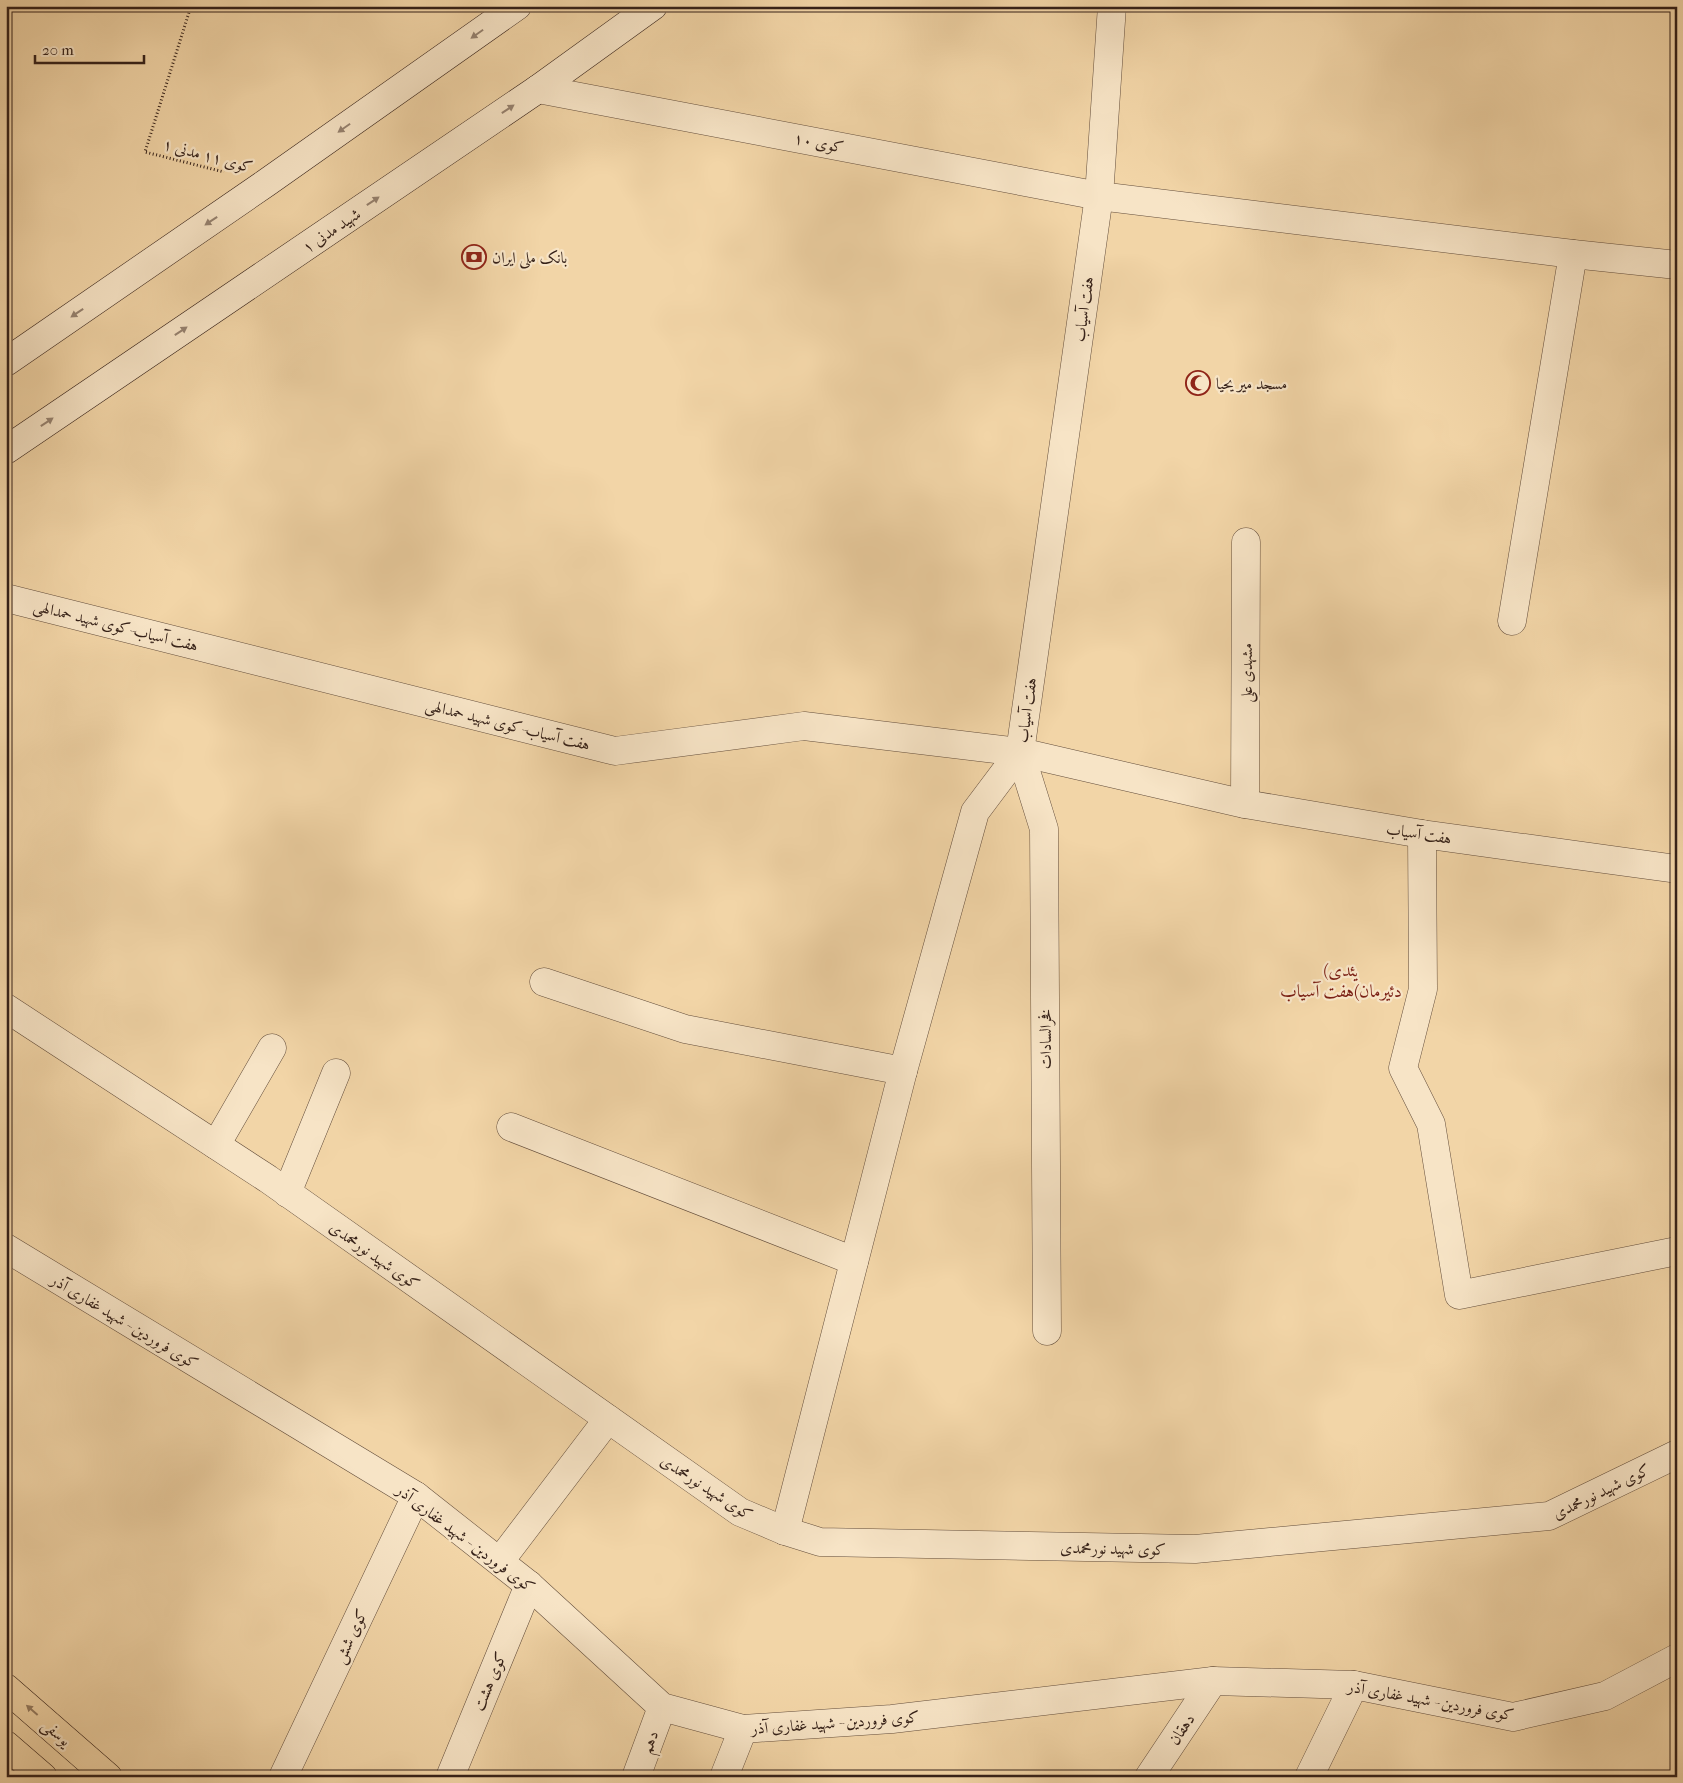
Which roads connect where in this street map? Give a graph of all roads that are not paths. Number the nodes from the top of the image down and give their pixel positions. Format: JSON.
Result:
{"nodes":[{"id":1,"x":517,"y":6,"type":"edge"},
{"id":2,"x":653,"y":6,"type":"edge"},
{"id":3,"x":1112,"y":6,"type":"edge"},
{"id":4,"x":538,"y":89,"type":"junction"},
{"id":5,"x":1100,"y":196,"type":"junction"},
{"id":6,"x":1573,"y":254,"type":"junction"},
{"id":7,"x":1677,"y":265,"type":"edge"},
{"id":8,"x":6,"y":362,"type":"edge"},
{"id":9,"x":6,"y":450,"type":"edge"},
{"id":10,"x":1246,"y":542,"type":"dead end"},
{"id":11,"x":6,"y":598,"type":"edge"},
{"id":12,"x":1512,"y":621,"type":"dead end"},
{"id":13,"x":1020,"y":752,"type":"junction"},
{"id":14,"x":1245,"y":804,"type":"junction"},
{"id":15,"x":1422,"y":834,"type":"junction"},
{"id":16,"x":1677,"y":868,"type":"edge"},
{"id":17,"x":544,"y":982,"type":"dead end"},
{"id":18,"x":6,"y":1008,"type":"edge"},
{"id":19,"x":272,"y":1048,"type":"dead end"},
{"id":20,"x":903,"y":1071,"type":"junction"},
{"id":21,"x":336,"y":1073,"type":"dead end"},
{"id":22,"x":511,"y":1127,"type":"dead end"},
{"id":23,"x":216,"y":1145,"type":"junction"},
{"id":24,"x":287,"y":1193,"type":"junction"},
{"id":25,"x":6,"y":1248,"type":"edge"},
{"id":26,"x":1677,"y":1252,"type":"edge"},
{"id":27,"x":854,"y":1261,"type":"junction"},
{"id":28,"x":1047,"y":1331,"type":"dead end"},
{"id":29,"x":608,"y":1419,"type":"junction"},
{"id":30,"x":1677,"y":1454,"type":"edge"},
{"id":31,"x":416,"y":1496,"type":"junction"},
{"id":32,"x":785,"y":1531,"type":"junction"},
{"id":33,"x":500,"y":1562,"type":"junction"},
{"id":34,"x":529,"y":1585,"type":"junction"},
{"id":35,"x":1677,"y":1658,"type":"edge"},
{"id":36,"x":1213,"y":1681,"type":"junction"},
{"id":37,"x":1354,"y":1685,"type":"junction"},
{"id":38,"x":6,"y":1688,"type":"edge"},
{"id":39,"x":662,"y":1707,"type":"junction"},
{"id":40,"x":743,"y":1729,"type":"junction"},
{"id":41,"x":6,"y":1745,"type":"edge"},
{"id":42,"x":43,"y":1777,"type":"edge"},
{"id":43,"x":108,"y":1777,"type":"edge"},
{"id":44,"x":283,"y":1777,"type":"edge"},
{"id":45,"x":450,"y":1777,"type":"edge"},
{"id":46,"x":636,"y":1777,"type":"edge"},
{"id":47,"x":724,"y":1777,"type":"edge"},
{"id":48,"x":1149,"y":1777,"type":"edge"},
{"id":49,"x":1309,"y":1777,"type":"edge"}],
"edges":[{"from":1,"to":8,"type":"street","one_way":true},
{"from":2,"to":4,"type":"street","name":"شهید مدنی ۱"},
{"from":3,"to":5,"type":"street","name":"هفت آسیاب"},
{"from":4,"to":5,"type":"street","name":"کوی ۱۰"},
{"from":9,"to":4,"type":"street","name":"شهید مدنی ۱","one_way":true},
{"from":5,"to":6,"type":"street","name":"کوی ۱۰"},
{"from":5,"to":13,"type":"street","name":"هفت آسیاب"},
{"from":6,"to":7,"type":"street","name":"کوی ۱۰"},
{"from":6,"to":12,"type":"street"},
{"from":10,"to":14,"type":"street","name":"مشهدی علی"},
{"from":11,"to":13,"type":"street","name":"هفت آسیاب-کوی شهید حمدالهی"},
{"from":13,"to":14,"type":"street","name":"هفت آسیاب"},
{"from":13,"to":20,"type":"street"},
{"from":13,"to":28,"type":"street","name":"فخرالسادات"},
{"from":14,"to":15,"type":"street","name":"هفت آسیاب"},
{"from":15,"to":16,"type":"street","name":"هفت آسیاب"},
{"from":15,"to":26,"type":"street"},
{"from":17,"to":20,"type":"street"},
{"from":18,"to":23,"type":"street","name":"کوی شهید نورمحمدی"},
{"from":19,"to":23,"type":"street"},
{"from":20,"to":27,"type":"street"},
{"from":21,"to":24,"type":"street"},
{"from":22,"to":27,"type":"street"},
{"from":23,"to":24,"type":"street","name":"کوی شهید نورمحمدی"},
{"from":24,"to":29,"type":"street","name":"کوی شهید نورمحمدی"},
{"from":25,"to":31,"type":"street","name":"کوی فروردین - شهید غفاری آذر"},
{"from":27,"to":32,"type":"street"},
{"from":29,"to":32,"type":"street","name":"کوی شهید نورمحمدی"},
{"from":29,"to":33,"type":"street"},
{"from":30,"to":32,"type":"street","name":"کوی شهید نورمحمدی"},
{"from":31,"to":33,"type":"street","name":"کوی فروردین - شهید غفاری آذر"},
{"from":31,"to":44,"type":"street","name":"کوی شش"},
{"from":33,"to":34,"type":"street","name":"کوی فروردین - شهید غفاری آذر"},
{"from":34,"to":39,"type":"street","name":"کوی فروردین - شهید غفاری آذر"},
{"from":34,"to":45,"type":"street","name":"کوی هشت"},
{"from":35,"to":37,"type":"street","name":"کوی فروردین - شهید غفاری آذر"},
{"from":36,"to":37,"type":"street","name":"کوی فروردین - شهید غفاری آذر"},
{"from":36,"to":40,"type":"street","name":"کوی فروردین - شهید غفاری آذر"},
{"from":36,"to":48,"type":"street","name":"دهقان"},
{"from":37,"to":49,"type":"street"},
{"from":43,"to":38,"type":"main road","name":"یوسفی","one_way":true},
{"from":39,"to":40,"type":"street","name":"کوی فروردین - شهید غفاری آذر"},
{"from":39,"to":46,"type":"street","name":"دهم"},
{"from":40,"to":47,"type":"street"},
{"from":41,"to":42,"type":"main road"}]}
